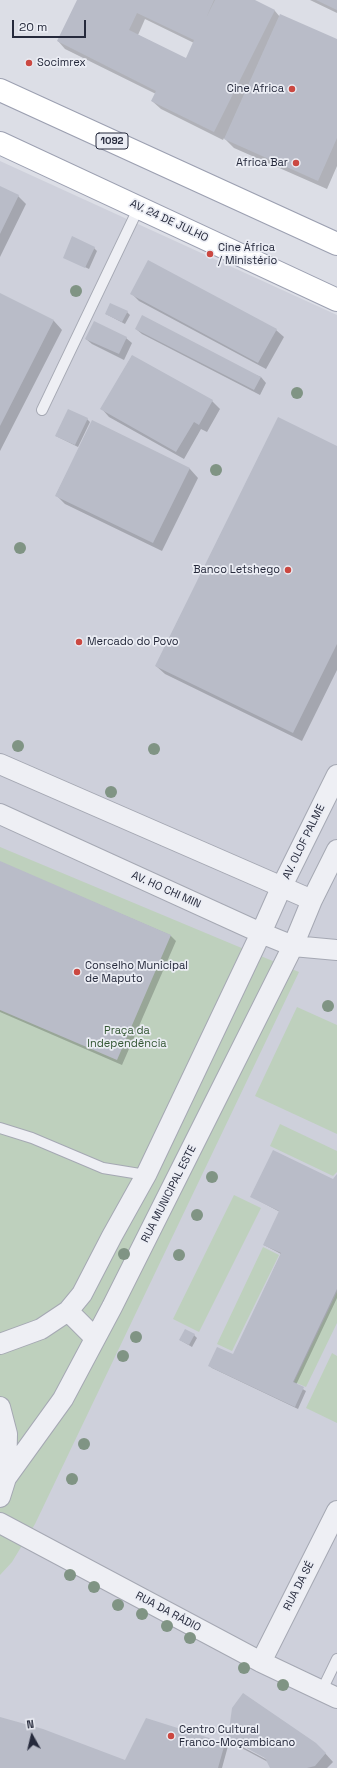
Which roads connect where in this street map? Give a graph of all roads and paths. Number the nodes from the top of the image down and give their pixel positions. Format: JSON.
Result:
{"nodes":[{"id":1,"x":0,"y":90,"type":"edge"},
{"id":2,"x":0,"y":143,"type":"edge"},
{"id":3,"x":139,"y":207,"type":"junction"},
{"id":4,"x":337,"y":244,"type":"edge"},
{"id":5,"x":337,"y":300,"type":"edge"},
{"id":6,"x":42,"y":410,"type":"dead end"},
{"id":7,"x":0,"y":764,"type":"edge"},
{"id":8,"x":337,"y":775,"type":"edge"},
{"id":9,"x":0,"y":814,"type":"edge"},
{"id":10,"x":337,"y":850,"type":"edge"},
{"id":11,"x":281,"y":888,"type":"junction"},
{"id":12,"x":312,"y":900,"type":"junction"},
{"id":13,"x":261,"y":933,"type":"junction"},
{"id":14,"x":294,"y":946,"type":"junction"},
{"id":15,"x":337,"y":950,"type":"edge"},
{"id":16,"x":0,"y":1128,"type":"edge"},
{"id":17,"x":146,"y":1176,"type":"junction"},
{"id":18,"x":68,"y":1311,"type":"junction"},
{"id":19,"x":95,"y":1338,"type":"junction"},
{"id":20,"x":0,"y":1344,"type":"edge"},
{"id":21,"x":0,"y":1407,"type":"edge"},
{"id":22,"x":6,"y":1478,"type":"junction"},
{"id":23,"x":0,"y":1496,"type":"edge"},
{"id":24,"x":337,"y":1511,"type":"edge"},
{"id":25,"x":0,"y":1523,"type":"edge"},
{"id":26,"x":337,"y":1659,"type":"edge"},
{"id":27,"x":261,"y":1662,"type":"junction"},
{"id":28,"x":329,"y":1694,"type":"edge"}],
"edges":[{"from":1,"to":4,"type":"main road","number":"1092"},
{"from":2,"to":3,"type":"main road","name":"AV. 24 DE JULHO"},
{"from":3,"to":5,"type":"main road","name":"AV. 24 DE JULHO"},
{"from":3,"to":6,"type":"lane"},
{"from":7,"to":11,"type":"street"},
{"from":8,"to":11,"type":"street","name":"AV. OLOF PALME"},
{"from":9,"to":13,"type":"street","name":"AV. HO CHI MIN"},
{"from":10,"to":12,"type":"street"},
{"from":11,"to":12,"type":"street"},
{"from":11,"to":13,"type":"street"},
{"from":12,"to":14,"type":"street","name":"RUA MUNICIPAL ESTE"},
{"from":13,"to":14,"type":"street","name":"AV. HO CHI MIN"},
{"from":13,"to":17,"type":"street"},
{"from":14,"to":15,"type":"street","name":"AV. HO CHI MIN"},
{"from":14,"to":19,"type":"street","name":"RUA MUNICIPAL ESTE"},
{"from":16,"to":17,"type":"lane"},
{"from":17,"to":18,"type":"street"},
{"from":18,"to":19,"type":"street"},
{"from":18,"to":20,"type":"street"},
{"from":19,"to":22,"type":"street","name":"RUA MUNICIPAL ESTE"},
{"from":21,"to":22,"type":"street"},
{"from":22,"to":23,"type":"street"},
{"from":24,"to":27,"type":"street","name":"RUA DA SÉ"},
{"from":25,"to":27,"type":"street","name":"RUA DA RÁDIO"},
{"from":26,"to":28,"type":"lane"},
{"from":27,"to":28,"type":"street","name":"RUA DA RÁDIO"}]}
